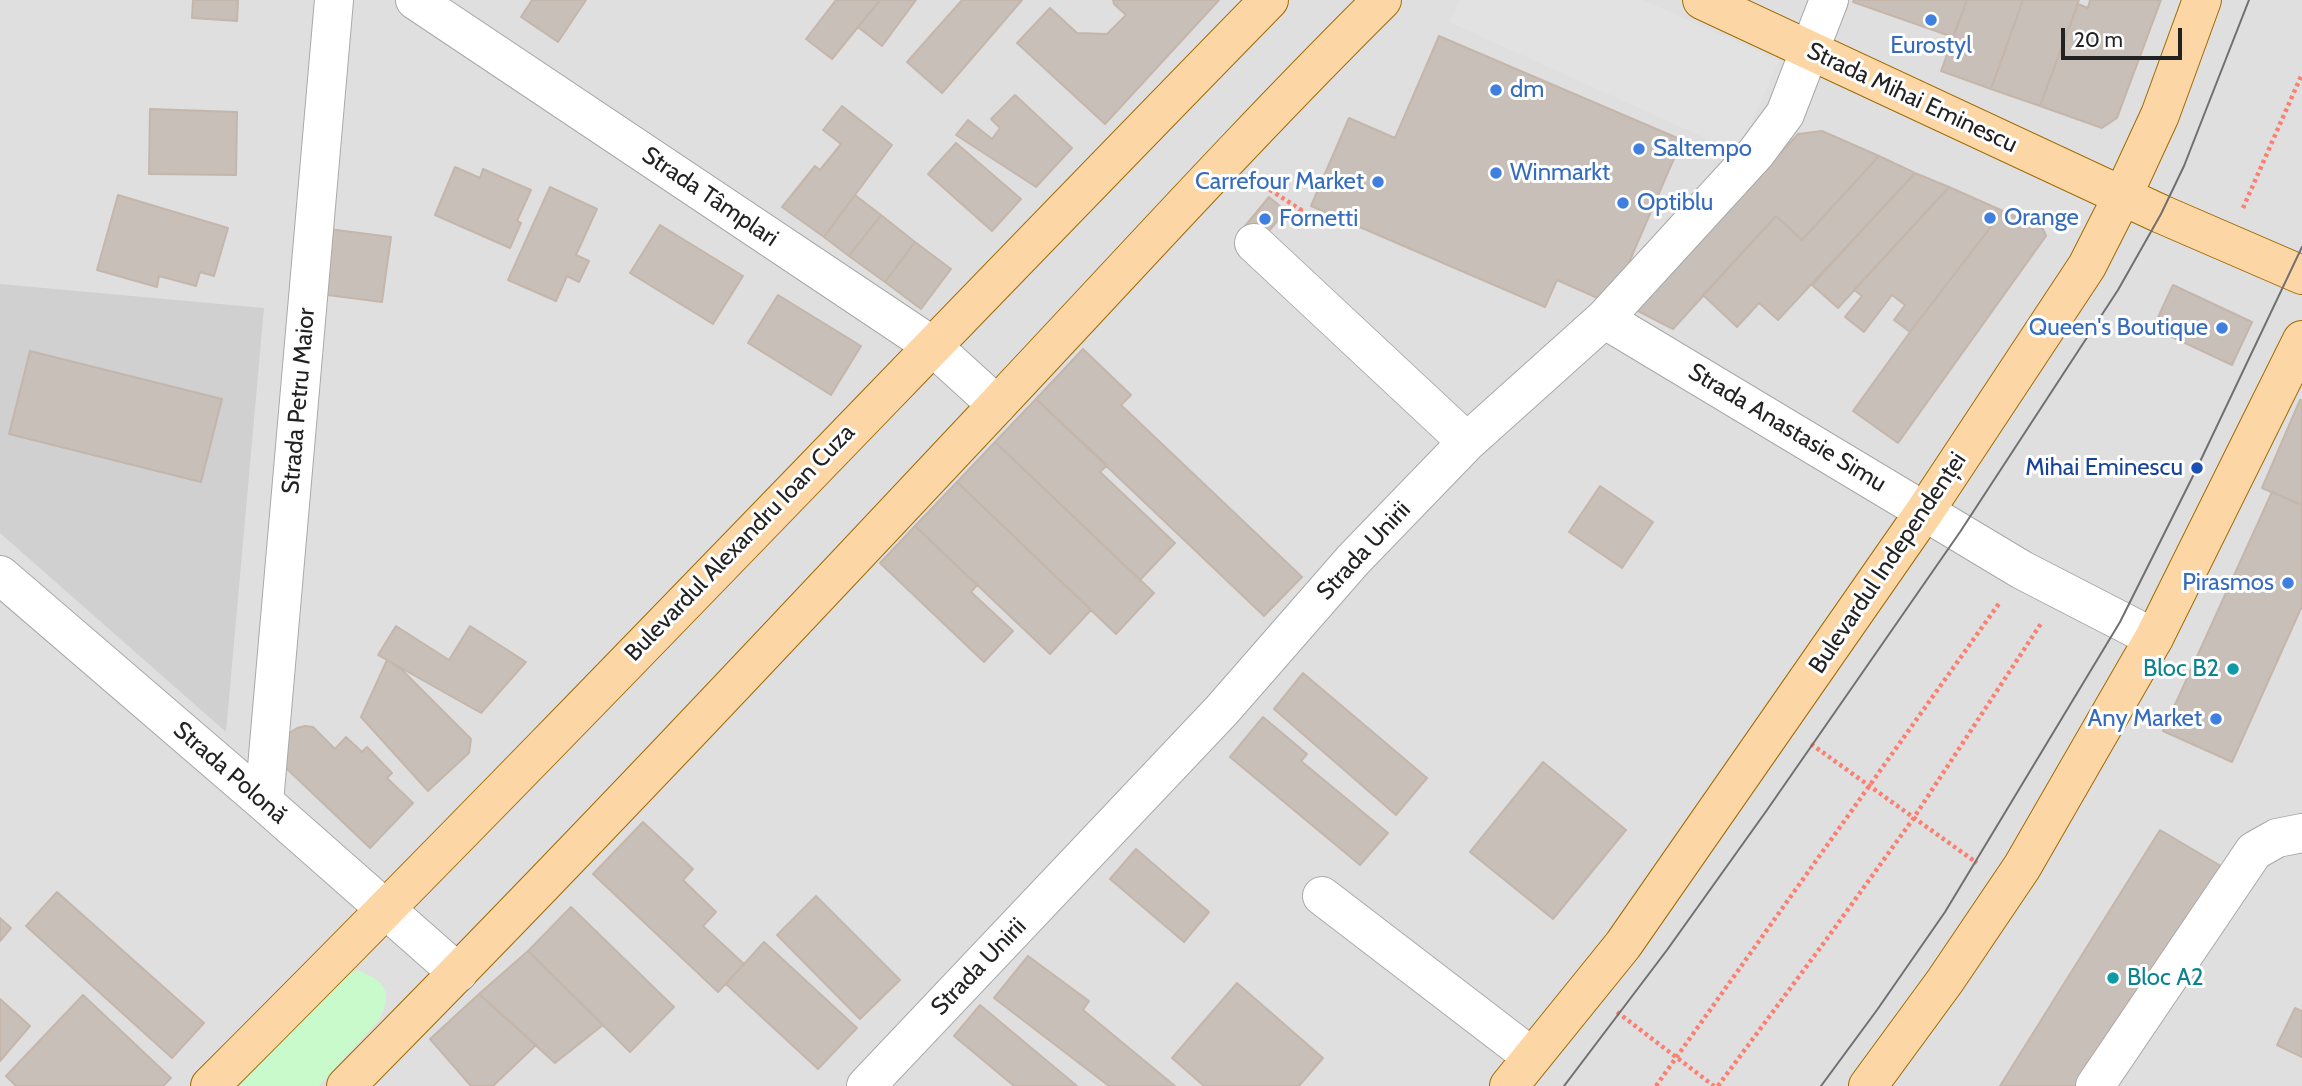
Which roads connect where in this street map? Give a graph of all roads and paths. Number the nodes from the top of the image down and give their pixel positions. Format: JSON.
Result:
{"nodes":[{"id":1,"x":334,"y":0,"type":"edge"},
{"id":2,"x":415,"y":0,"type":"edge"},
{"id":3,"x":1269,"y":0,"type":"edge"},
{"id":4,"x":1382,"y":0,"type":"edge"},
{"id":5,"x":1702,"y":0,"type":"edge"},
{"id":6,"x":1829,"y":0,"type":"edge"},
{"id":7,"x":2202,"y":0,"type":"edge"},
{"id":8,"x":1811,"y":52,"type":"junction"},
{"id":9,"x":2302,"y":74,"type":"edge"},
{"id":10,"x":2123,"y":195,"type":"junction"},
{"id":11,"x":1254,"y":243,"type":"dead end"},
{"id":12,"x":2228,"y":243,"type":"junction"},
{"id":13,"x":2302,"y":275,"type":"edge"},
{"id":14,"x":1604,"y":319,"type":"junction"},
{"id":15,"x":2302,"y":340,"type":"edge"},
{"id":16,"x":931,"y":345,"type":"junction"},
{"id":17,"x":997,"y":405,"type":"junction"},
{"id":18,"x":1467,"y":442,"type":"junction"},
{"id":19,"x":1925,"y":511,"type":"junction"},
{"id":20,"x":2022,"y":570,"type":"junction"},
{"id":21,"x":0,"y":575,"type":"edge"},
{"id":22,"x":2063,"y":591,"type":"junction"},
{"id":23,"x":2154,"y":638,"type":"junction"},
{"id":24,"x":1780,"y":722,"type":"junction"},
{"id":25,"x":1870,"y":786,"type":"junction"},
{"id":26,"x":264,"y":802,"type":"junction"},
{"id":27,"x":1913,"y":819,"type":"junction"},
{"id":28,"x":2302,"y":833,"type":"edge"},
{"id":29,"x":2011,"y":884,"type":"junction"},
{"id":30,"x":1322,"y":896,"type":"dead end"},
{"id":31,"x":387,"y":909,"type":"junction"},
{"id":32,"x":458,"y":973,"type":"junction"},
{"id":33,"x":1588,"y":988,"type":"junction"},
{"id":34,"x":1532,"y":1057,"type":"junction"},
{"id":35,"x":1676,"y":1057,"type":"junction"},
{"id":36,"x":210,"y":1086,"type":"edge"},
{"id":37,"x":346,"y":1086,"type":"edge"},
{"id":38,"x":866,"y":1086,"type":"edge"},
{"id":39,"x":1509,"y":1086,"type":"edge"},
{"id":40,"x":1656,"y":1086,"type":"edge"},
{"id":41,"x":1716,"y":1086,"type":"edge"},
{"id":42,"x":1868,"y":1086,"type":"edge"},
{"id":43,"x":2095,"y":1086,"type":"edge"}],
"edges":[{"from":1,"to":26,"type":"street","name":"Strada Petru Maior"},
{"from":2,"to":16,"type":"street","name":"Strada Tâmplari"},
{"from":3,"to":16,"type":"main road","name":"Bulevardul Alexandru Ioan Cuza"},
{"from":4,"to":17,"type":"main road"},
{"from":5,"to":8,"type":"main road","name":"Strada Mihai Eminescu"},
{"from":6,"to":8,"type":"street","name":"Strada Unirii"},
{"from":7,"to":10,"type":"main road","name":"Bulevardul Independenței"},
{"from":8,"to":10,"type":"main road","name":"Strada Mihai Eminescu"},
{"from":8,"to":14,"type":"street","name":"Strada Unirii"},
{"from":9,"to":12,"type":"path"},
{"from":10,"to":12,"type":"main road","name":"Strada Mihai Eminescu"},
{"from":10,"to":19,"type":"main road","name":"Bulevardul Independenței"},
{"from":11,"to":18,"type":"street"},
{"from":12,"to":13,"type":"main road","name":"Strada Mihai Eminescu"},
{"from":14,"to":18,"type":"street","name":"Strada Unirii"},
{"from":14,"to":19,"type":"street","name":"Strada Anastasie Simu"},
{"from":15,"to":23,"type":"main road"},
{"from":16,"to":17,"type":"street","name":"Strada Tâmplari"},
{"from":16,"to":31,"type":"main road","name":"Bulevardul Alexandru Ioan Cuza"},
{"from":17,"to":32,"type":"main road"},
{"from":18,"to":38,"type":"street","name":"Strada Unirii"},
{"from":19,"to":20,"type":"street","name":"Strada Anastasie Simu"},
{"from":19,"to":24,"type":"main road","name":"Bulevardul Independenței"},
{"from":20,"to":22,"type":"street","name":"Strada Anastasie Simu"},
{"from":20,"to":25,"type":"path"},
{"from":21,"to":26,"type":"street","name":"Strada Polonă"},
{"from":22,"to":23,"type":"street","name":"Strada Anastasie Simu"},
{"from":22,"to":27,"type":"path"},
{"from":23,"to":29,"type":"main road"},
{"from":24,"to":25,"type":"path"},
{"from":24,"to":33,"type":"main road","name":"Bulevardul Independenței"},
{"from":25,"to":27,"type":"path"},
{"from":25,"to":35,"type":"path"},
{"from":26,"to":31,"type":"street","name":"Strada Polonă"},
{"from":27,"to":29,"type":"path"},
{"from":27,"to":41,"type":"path"},
{"from":28,"to":43,"type":"street"},
{"from":29,"to":42,"type":"main road"},
{"from":30,"to":34,"type":"street"},
{"from":31,"to":32,"type":"street","name":"Strada Polonă"},
{"from":31,"to":36,"type":"main road","name":"Bulevardul Alexandru Ioan Cuza"},
{"from":32,"to":37,"type":"main road"},
{"from":33,"to":34,"type":"main road","name":"Bulevardul Independenței"},
{"from":33,"to":35,"type":"path"},
{"from":34,"to":39,"type":"main road","name":"Bulevardul Independenței"},
{"from":35,"to":40,"type":"path"},
{"from":35,"to":41,"type":"path"}]}
